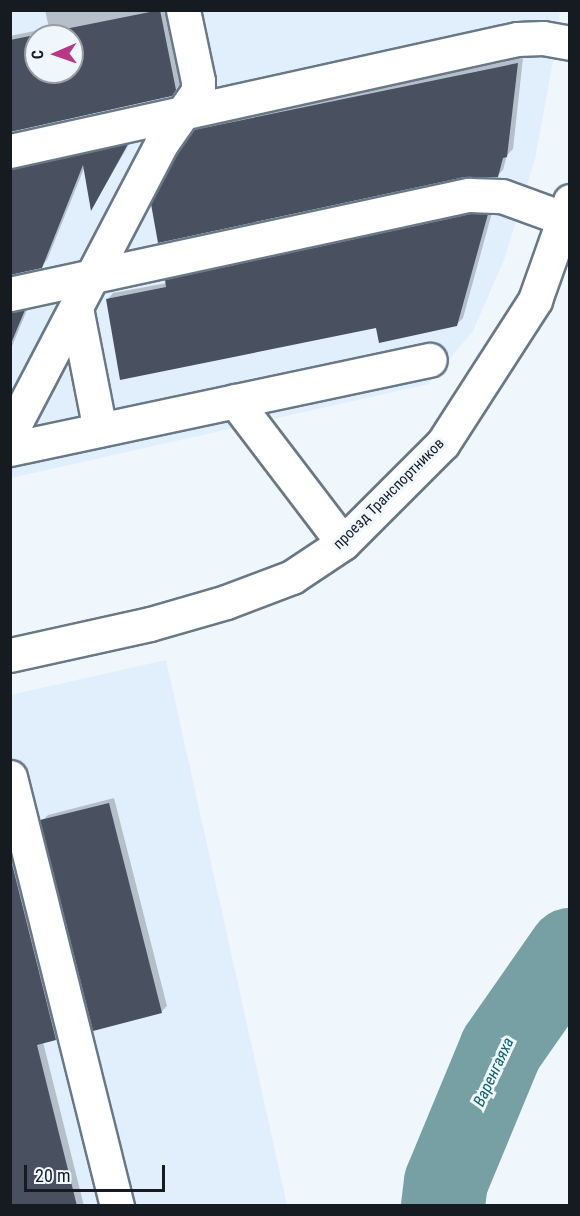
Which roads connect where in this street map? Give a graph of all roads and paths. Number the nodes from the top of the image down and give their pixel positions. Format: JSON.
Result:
{"nodes":[{"id":1,"x":183,"y":10,"type":"edge"},
{"id":2,"x":570,"y":43,"type":"edge"},
{"id":3,"x":183,"y":113,"type":"junction"},
{"id":4,"x":10,"y":152,"type":"edge"},
{"id":5,"x":130,"y":204,"type":"junction"},
{"id":6,"x":567,"y":210,"type":"edge"},
{"id":7,"x":142,"y":266,"type":"junction"},
{"id":8,"x":92,"y":277,"type":"junction"},
{"id":9,"x":10,"y":294,"type":"edge"},
{"id":10,"x":76,"y":308,"type":"junction"},
{"id":11,"x":430,"y":360,"type":"dead end"},
{"id":12,"x":235,"y":401,"type":"junction"},
{"id":13,"x":99,"y":429,"type":"junction"},
{"id":14,"x":10,"y":433,"type":"edge"},
{"id":15,"x":10,"y":448,"type":"edge"},
{"id":16,"x":343,"y":543,"type":"junction"},
{"id":17,"x":10,"y":655,"type":"edge"},
{"id":18,"x":10,"y":777,"type":"edge"},
{"id":19,"x":117,"y":1206,"type":"edge"}],
"edges":[{"from":1,"to":3,"type":"street"},
{"from":2,"to":3,"type":"street"},
{"from":3,"to":4,"type":"street"},
{"from":3,"to":5,"type":"street"},
{"from":5,"to":7,"type":"street"},
{"from":5,"to":8,"type":"street"},
{"from":6,"to":7,"type":"street"},
{"from":6,"to":16,"type":"street","name":"проезд Транспортников"},
{"from":7,"to":8,"type":"street"},
{"from":8,"to":9,"type":"street"},
{"from":8,"to":10,"type":"street"},
{"from":10,"to":13,"type":"street"},
{"from":10,"to":14,"type":"street"},
{"from":11,"to":12,"type":"street"},
{"from":12,"to":13,"type":"street"},
{"from":12,"to":16,"type":"street"},
{"from":13,"to":15,"type":"street"},
{"from":16,"to":17,"type":"street","name":"проезд Транспортников"},
{"from":18,"to":19,"type":"street"}]}
